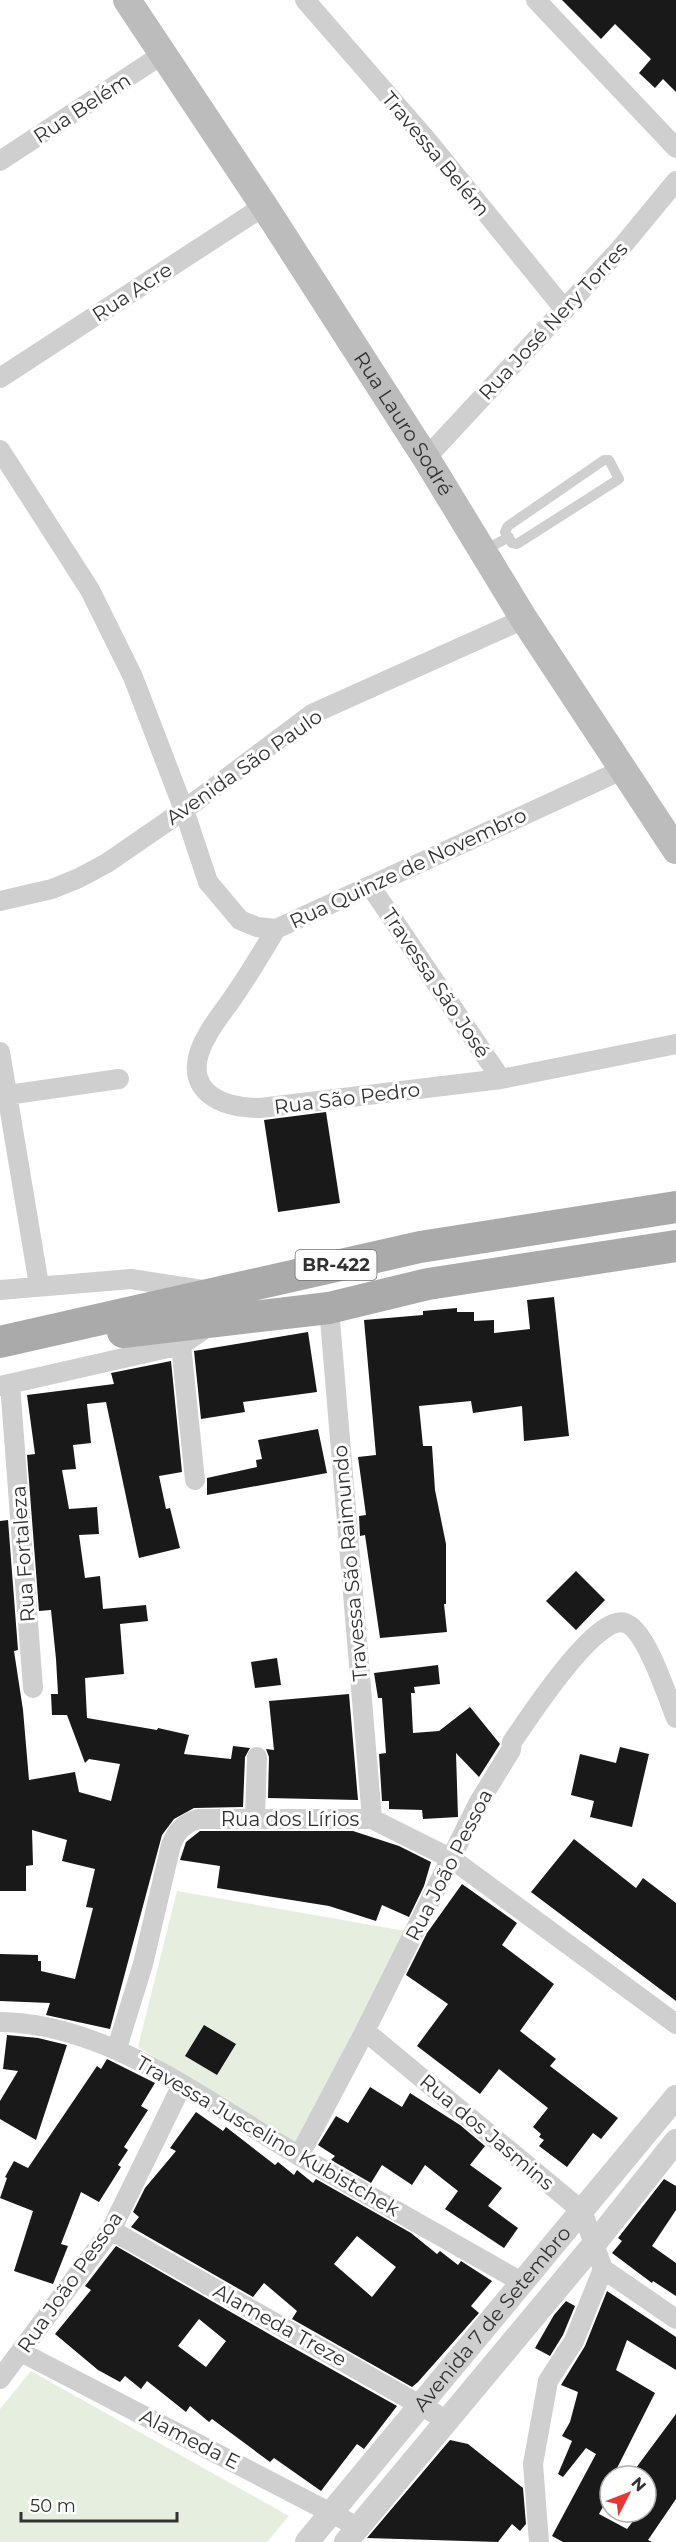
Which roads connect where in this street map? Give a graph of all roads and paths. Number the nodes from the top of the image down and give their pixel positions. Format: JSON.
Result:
{"nodes":[{"id":1,"x":127,"y":0,"type":"edge"},
{"id":2,"x":306,"y":0,"type":"edge"},
{"id":3,"x":536,"y":0,"type":"edge"},
{"id":4,"x":163,"y":54,"type":"junction"},
{"id":5,"x":676,"y":148,"type":"edge"},
{"id":6,"x":0,"y":161,"type":"edge"},
{"id":7,"x":676,"y":181,"type":"edge"},
{"id":8,"x":264,"y":206,"type":"junction"},
{"id":9,"x":565,"y":310,"type":"junction"},
{"id":10,"x":0,"y":378,"type":"edge"},
{"id":11,"x":0,"y":450,"type":"edge"},
{"id":12,"x":426,"y":458,"type":"junction"},
{"id":13,"x":509,"y":537,"type":"junction"},
{"id":14,"x":483,"y":551,"type":"junction"},
{"id":15,"x":524,"y":618,"type":"junction"},
{"id":16,"x":622,"y":770,"type":"junction"},
{"id":17,"x":184,"y":810,"type":"junction"},
{"id":18,"x":676,"y":850,"type":"edge"},
{"id":19,"x":371,"y":887,"type":"junction"},
{"id":20,"x":0,"y":901,"type":"edge"},
{"id":21,"x":276,"y":929,"type":"junction"},
{"id":22,"x":676,"y":1044,"type":"edge"},
{"id":23,"x":0,"y":1053,"type":"edge"},
{"id":24,"x":119,"y":1079,"type":"dead end"},
{"id":25,"x":501,"y":1079,"type":"junction"},
{"id":26,"x":3,"y":1095,"type":"edge"},
{"id":27,"x":676,"y":1207,"type":"edge"},
{"id":28,"x":676,"y":1246,"type":"edge"},
{"id":29,"x":420,"y":1247,"type":"junction"},
{"id":30,"x":428,"y":1284,"type":"junction"},
{"id":31,"x":39,"y":1285,"type":"junction"},
{"id":32,"x":0,"y":1290,"type":"edge"},
{"id":33,"x":218,"y":1306,"type":"junction"},
{"id":34,"x":329,"y":1308,"type":"junction"},
{"id":35,"x":0,"y":1342,"type":"edge"},
{"id":36,"x":180,"y":1345,"type":"junction"},
{"id":37,"x":0,"y":1347,"type":"edge"},
{"id":38,"x":5,"y":1385,"type":"edge"},
{"id":39,"x":195,"y":1480,"type":"dead end"},
{"id":40,"x":33,"y":1688,"type":"dead end"},
{"id":41,"x":676,"y":1718,"type":"edge"},
{"id":42,"x":257,"y":1757,"type":"dead end"},
{"id":43,"x":255,"y":1817,"type":"junction"},
{"id":44,"x":372,"y":1819,"type":"junction"},
{"id":45,"x":452,"y":1859,"type":"junction"},
{"id":46,"x":0,"y":2022,"type":"edge"},
{"id":47,"x":676,"y":2024,"type":"edge"},
{"id":48,"x":365,"y":2031,"type":"junction"},
{"id":49,"x":117,"y":2048,"type":"junction"},
{"id":50,"x":182,"y":2085,"type":"junction"},
{"id":51,"x":676,"y":2097,"type":"edge"},
{"id":52,"x":676,"y":2141,"type":"edge"},
{"id":53,"x":299,"y":2156,"type":"junction"},
{"id":54,"x":582,"y":2211,"type":"junction"},
{"id":55,"x":111,"y":2230,"type":"junction"},
{"id":56,"x":595,"y":2243,"type":"junction"},
{"id":57,"x":603,"y":2269,"type":"junction"},
{"id":58,"x":523,"y":2283,"type":"junction"},
{"id":59,"x":676,"y":2319,"type":"edge"},
{"id":60,"x":21,"y":2352,"type":"junction"},
{"id":61,"x":0,"y":2379,"type":"edge"},
{"id":62,"x":422,"y":2405,"type":"junction"},
{"id":63,"x":448,"y":2421,"type":"junction"},
{"id":64,"x":331,"y":2512,"type":"junction"},
{"id":65,"x":352,"y":2535,"type":"edge"},
{"id":66,"x":307,"y":2542,"type":"edge"},
{"id":67,"x":539,"y":2542,"type":"edge"}],
"edges":[{"from":1,"to":4,"type":"main road","name":"Rua Lauro Sodré"},
{"from":2,"to":9,"type":"street","name":"Travessa Belém"},
{"from":3,"to":5,"type":"street"},
{"from":4,"to":6,"type":"street","name":"Rua Belém"},
{"from":4,"to":8,"type":"main road","name":"Rua Lauro Sodré"},
{"from":7,"to":9,"type":"street","name":"Rua José Nery Torres"},
{"from":8,"to":10,"type":"street","name":"Rua Acre"},
{"from":8,"to":12,"type":"main road","name":"Rua Lauro Sodré"},
{"from":9,"to":12,"type":"street","name":"Rua José Nery Torres"},
{"from":11,"to":17,"type":"street","name":"Rua Quinze de Novembro"},
{"from":12,"to":14,"type":"main road","name":"Rua Lauro Sodré"},
{"from":13,"to":13,"type":"lane"},
{"from":13,"to":14,"type":"lane"},
{"from":14,"to":15,"type":"main road","name":"Rua Lauro Sodré"},
{"from":15,"to":16,"type":"main road","name":"Rua Lauro Sodré"},
{"from":15,"to":17,"type":"street","name":"Avenida São Paulo"},
{"from":16,"to":18,"type":"main road","name":"Rua Lauro Sodré"},
{"from":16,"to":19,"type":"street","name":"Rua Quinze de Novembro"},
{"from":17,"to":20,"type":"street","name":"Avenida São Paulo"},
{"from":17,"to":21,"type":"street","name":"Rua Quinze de Novembro"},
{"from":19,"to":21,"type":"street","name":"Rua Quinze de Novembro"},
{"from":19,"to":25,"type":"street","name":"Travessa São José"},
{"from":21,"to":25,"type":"street","name":"Rua São Pedro"},
{"from":22,"to":25,"type":"street","name":"Rua São Pedro"},
{"from":23,"to":26,"type":"street"},
{"from":24,"to":26,"type":"street"},
{"from":26,"to":31,"type":"street"},
{"from":27,"to":29,"type":"main road","number":"BR-422"},
{"from":28,"to":30,"type":"main road","number":"BR-422"},
{"from":29,"to":30,"type":"main road"},
{"from":29,"to":33,"type":"main road","number":"BR-422"},
{"from":30,"to":34,"type":"main road","number":"BR-422"},
{"from":31,"to":32,"type":"street"},
{"from":31,"to":33,"type":"street"},
{"from":33,"to":34,"type":"main road","number":"BR-422"},
{"from":33,"to":35,"type":"main road","number":"BR-422"},
{"from":33,"to":36,"type":"street"},
{"from":33,"to":37,"type":"main road","number":"BR-422"},
{"from":34,"to":44,"type":"street","name":"Travessa São Raimundo"},
{"from":36,"to":38,"type":"street"},
{"from":36,"to":39,"type":"street"},
{"from":38,"to":40,"type":"street","name":"Rua Fortaleza"},
{"from":41,"to":45,"type":"street","name":"Rua João Pessoa"},
{"from":42,"to":43,"type":"street"},
{"from":43,"to":44,"type":"street","name":"Rua dos Lírios"},
{"from":43,"to":49,"type":"street","name":"Rua dos Lírios"},
{"from":44,"to":45,"type":"street","name":"Rua dos Lírios"},
{"from":45,"to":47,"type":"street","name":"Rua dos Lírios"},
{"from":45,"to":48,"type":"street","name":"Rua João Pessoa"},
{"from":46,"to":49,"type":"street","name":"Travessa Juscelino Kubistchek"},
{"from":48,"to":53,"type":"street","name":"Rua João Pessoa"},
{"from":48,"to":54,"type":"street","name":"Rua dos Jasmins"},
{"from":49,"to":50,"type":"street","name":"Travessa Juscelino Kubistchek"},
{"from":50,"to":53,"type":"street","name":"Travessa Juscelino Kubistchek"},
{"from":50,"to":55,"type":"street","name":"Rua João Pessoa"},
{"from":51,"to":54,"type":"street","name":"Avenida 7 de Setembro"},
{"from":52,"to":56,"type":"street"},
{"from":53,"to":58,"type":"street","name":"Travessa Juscelino Kubistchek"},
{"from":54,"to":56,"type":"street","name":"Rua dos Jasmins"},
{"from":54,"to":58,"type":"street","name":"Avenida 7 de Setembro"},
{"from":55,"to":60,"type":"street","name":"Rua João Pessoa"},
{"from":55,"to":62,"type":"street","name":"Alameda Treze"},
{"from":56,"to":57,"type":"street","name":"Rua dos Jasmins"},
{"from":56,"to":63,"type":"street"},
{"from":57,"to":59,"type":"street"},
{"from":57,"to":67,"type":"street"},
{"from":58,"to":62,"type":"street","name":"Avenida 7 de Setembro"},
{"from":60,"to":61,"type":"street","name":"Rua João Pessoa"},
{"from":60,"to":64,"type":"street","name":"Alameda E"},
{"from":62,"to":63,"type":"street","name":"Alameda Treze"},
{"from":62,"to":64,"type":"street","name":"Avenida 7 de Setembro"},
{"from":63,"to":65,"type":"street"},
{"from":64,"to":65,"type":"street","name":"Alameda E"},
{"from":64,"to":66,"type":"street","name":"Avenida 7 de Setembro"}]}
